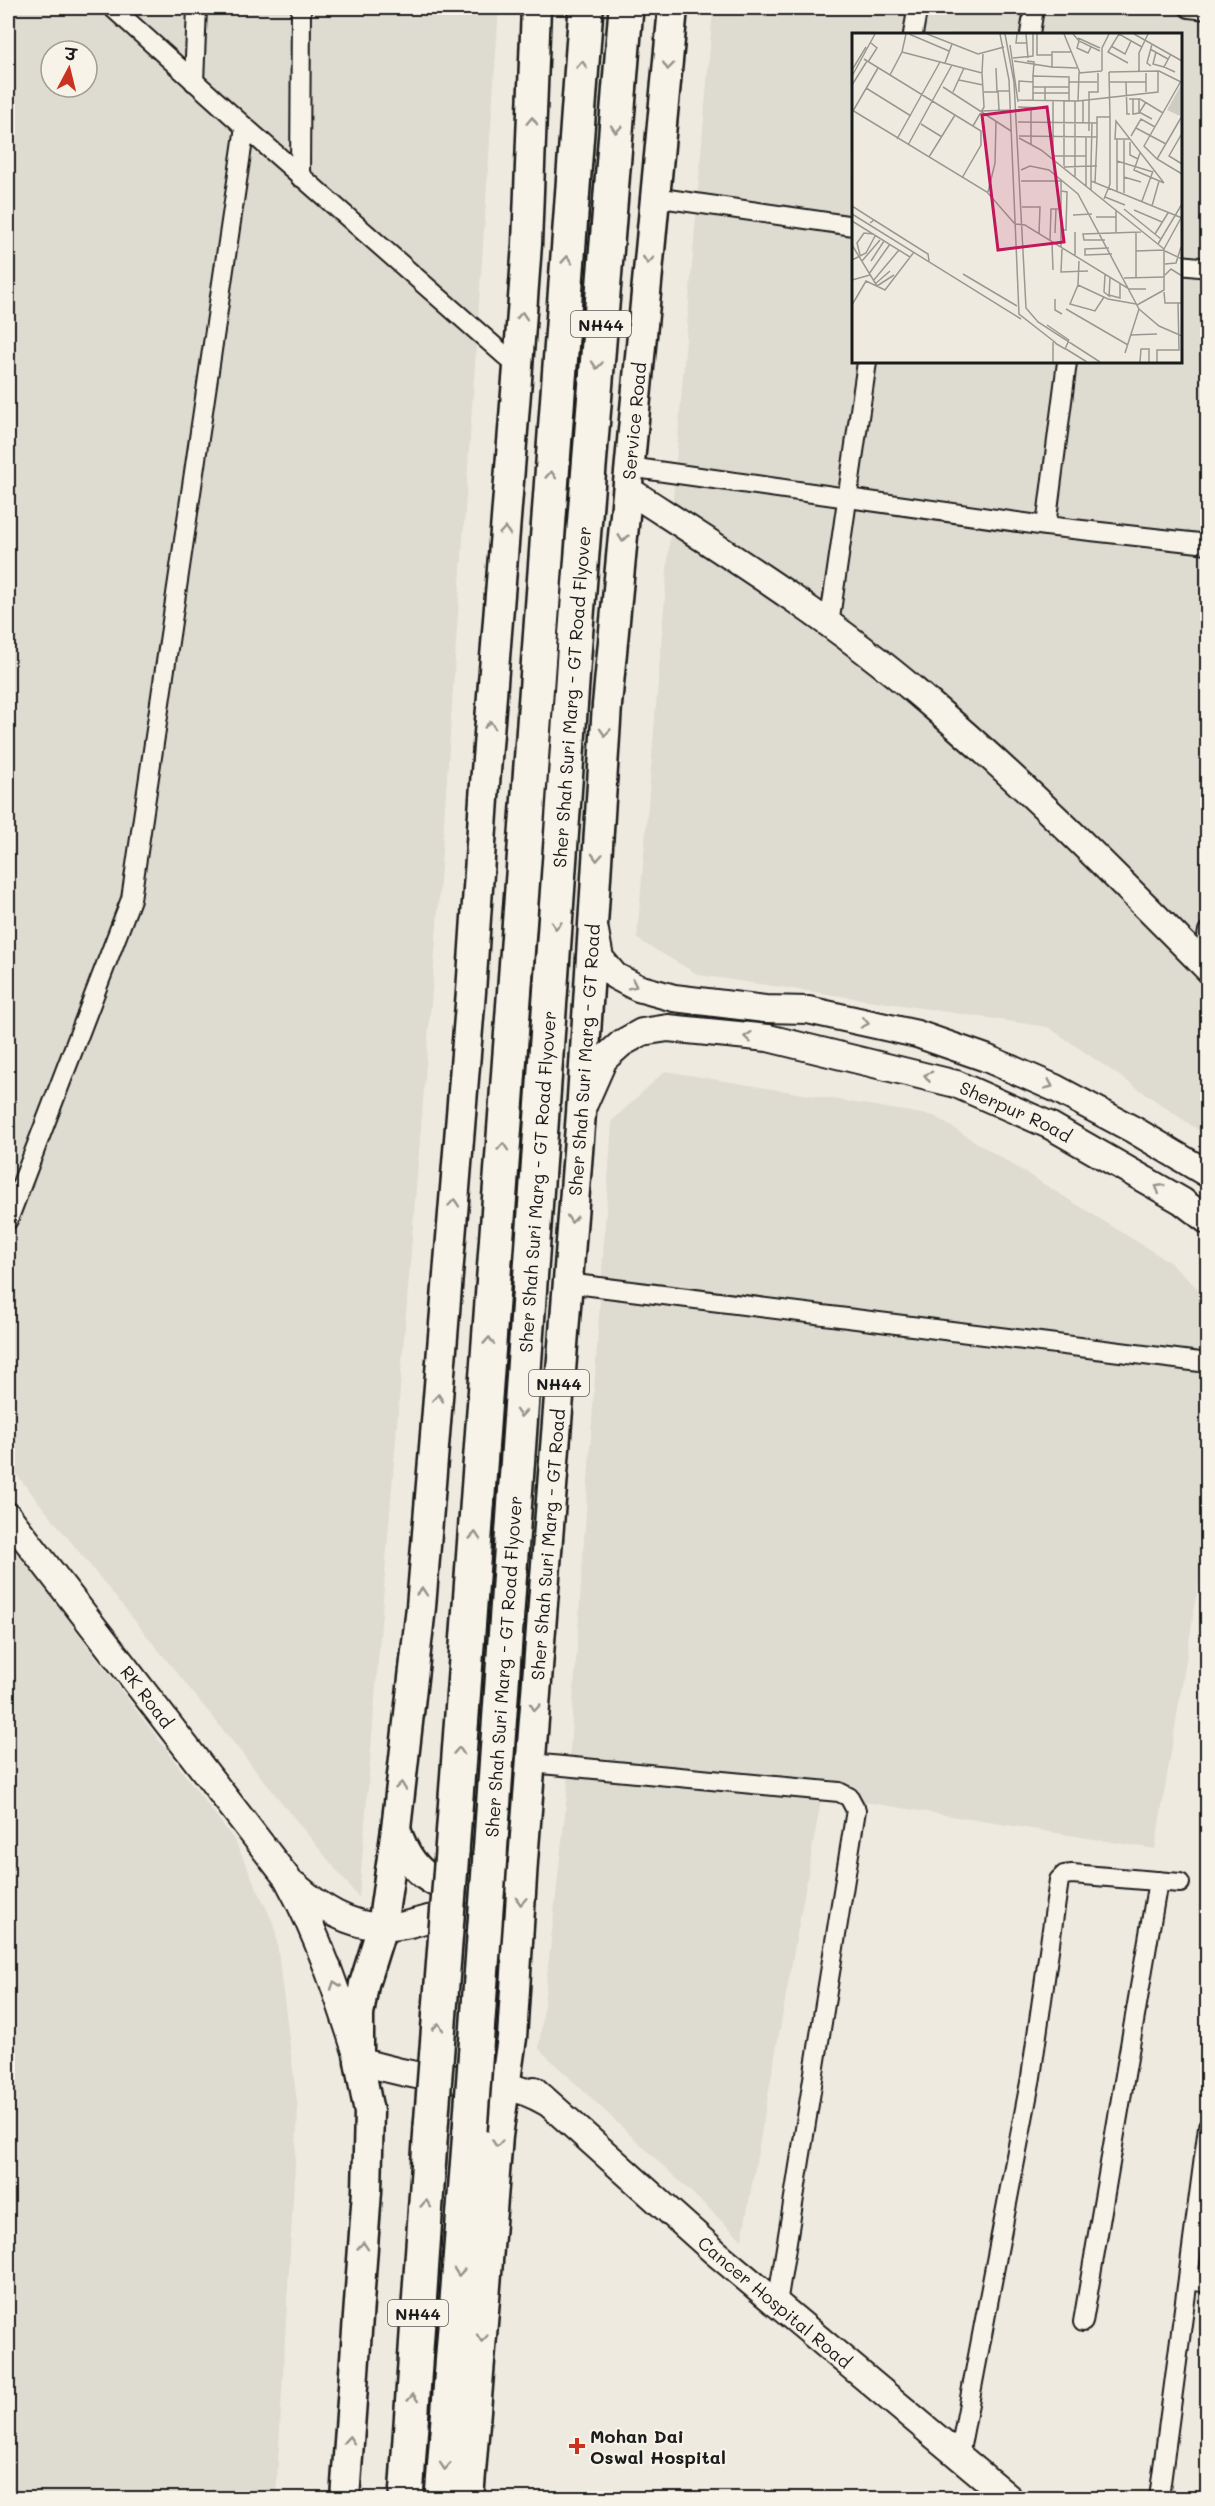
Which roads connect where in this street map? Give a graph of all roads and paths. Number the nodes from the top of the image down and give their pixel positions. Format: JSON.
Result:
{"nodes":[{"id":1,"x":113,"y":8,"type":"edge"},
{"id":2,"x":197,"y":8,"type":"edge"},
{"id":3,"x":301,"y":8,"type":"edge"},
{"id":4,"x":536,"y":8,"type":"edge"},
{"id":5,"x":586,"y":8,"type":"edge"},
{"id":6,"x":626,"y":8,"type":"edge"},
{"id":7,"x":674,"y":8,"type":"edge"},
{"id":8,"x":1034,"y":8,"type":"edge"},
{"id":9,"x":1189,"y":8,"type":"edge"},
{"id":10,"x":1208,"y":10,"type":"edge"},
{"id":11,"x":916,"y":11,"type":"dead end"},
{"id":12,"x":913,"y":33,"type":"edge"},
{"id":13,"x":1030,"y":33,"type":"edge"},
{"id":14,"x":194,"y":82,"type":"junction"},
{"id":15,"x":244,"y":127,"type":"junction"},
{"id":16,"x":300,"y":177,"type":"junction"},
{"id":17,"x":654,"y":197,"type":"junction"},
{"id":18,"x":852,"y":226,"type":"edge"},
{"id":19,"x":1182,"y":265,"type":"edge"},
{"id":20,"x":1208,"y":268,"type":"edge"},
{"id":21,"x":867,"y":363,"type":"edge"},
{"id":22,"x":1066,"y":363,"type":"edge"},
{"id":23,"x":518,"y":368,"type":"junction"},
{"id":24,"x":628,"y":478,"type":"junction"},
{"id":25,"x":849,"y":498,"type":"junction"},
{"id":26,"x":1046,"y":526,"type":"junction"},
{"id":27,"x":1208,"y":544,"type":"edge"},
{"id":28,"x":829,"y":625,"type":"junction"},
{"id":29,"x":601,"y":798,"type":"joint"},
{"id":30,"x":593,"y":922,"type":"junction"},
{"id":31,"x":1208,"y":931,"type":"edge"},
{"id":32,"x":1205,"y":966,"type":"edge"},
{"id":33,"x":808,"y":1010,"type":"junction"},
{"id":34,"x":805,"y":1048,"type":"junction"},
{"id":35,"x":581,"y":1113,"type":"junction"},
{"id":36,"x":1208,"y":1174,"type":"edge"},
{"id":37,"x":8,"y":1220,"type":"edge"},
{"id":38,"x":1208,"y":1221,"type":"edge"},
{"id":39,"x":567,"y":1283,"type":"junction"},
{"id":40,"x":1208,"y":1363,"type":"edge"},
{"id":41,"x":8,"y":1516,"type":"edge"},
{"id":42,"x":531,"y":1762,"type":"junction"},
{"id":43,"x":396,"y":1829,"type":"junction"},
{"id":44,"x":524,"y":1861,"type":"junction"},
{"id":45,"x":287,"y":1878,"type":"junction"},
{"id":46,"x":1158,"y":1881,"type":"junction"},
{"id":47,"x":1180,"y":1883,"type":"dead end"},
{"id":48,"x":382,"y":1927,"type":"junction"},
{"id":49,"x":517,"y":1967,"type":"junction"},
{"id":50,"x":512,"y":2038,"type":"junction"},
{"id":51,"x":359,"y":2061,"type":"junction"},
{"id":52,"x":505,"y":2085,"type":"junction"},
{"id":53,"x":546,"y":2102,"type":"junction"},
{"id":54,"x":1208,"y":2127,"type":"edge"},
{"id":55,"x":1189,"y":2280,"type":"junction"},
{"id":56,"x":1208,"y":2283,"type":"edge"},
{"id":57,"x":777,"y":2304,"type":"junction"},
{"id":58,"x":1083,"y":2322,"type":"dead end"},
{"id":59,"x":959,"y":2457,"type":"junction"},
{"id":60,"x":1008,"y":2498,"type":"edge"},
{"id":61,"x":345,"y":2499,"type":"edge"},
{"id":62,"x":405,"y":2499,"type":"edge"},
{"id":63,"x":442,"y":2499,"type":"edge"},
{"id":64,"x":469,"y":2499,"type":"edge"},
{"id":65,"x":1159,"y":2499,"type":"edge"}],
"edges":[{"from":1,"to":14,"type":"street"},
{"from":2,"to":14,"type":"street"},
{"from":3,"to":16,"type":"street"},
{"from":23,"to":4,"type":"main road","one_way":true},
{"from":62,"to":5,"type":"highway","name":"Sher Shah Suri Marg - GT Road Flyover","number":"NH44","one_way":true,"bridge":true},
{"from":6,"to":63,"type":"highway","name":"Sher Shah Suri Marg - GT Road Flyover","number":"NH44","one_way":true,"bridge":true},
{"from":7,"to":17,"type":"main road","name":"Service Road","one_way":true},
{"from":8,"to":13,"type":"street"},
{"from":9,"to":10,"type":"street"},
{"from":11,"to":12,"type":"street"},
{"from":14,"to":15,"type":"street"},
{"from":15,"to":16,"type":"street"},
{"from":15,"to":37,"type":"street"},
{"from":16,"to":23,"type":"street"},
{"from":17,"to":18,"type":"street"},
{"from":17,"to":24,"type":"main road","name":"Service Road","one_way":true},
{"from":19,"to":20,"type":"street"},
{"from":21,"to":25,"type":"street"},
{"from":22,"to":26,"type":"street"},
{"from":43,"to":23,"type":"main road","one_way":true},
{"from":24,"to":25,"type":"street"},
{"from":24,"to":28,"type":"street"},
{"from":24,"to":29,"type":"main road","name":"Service Road","one_way":true},
{"from":25,"to":26,"type":"street"},
{"from":25,"to":28,"type":"street"},
{"from":26,"to":27,"type":"street"},
{"from":28,"to":32,"type":"street"},
{"from":29,"to":30,"type":"main road","name":"Sher Shah Suri Marg - GT Road","number":"NH44","one_way":true},
{"from":30,"to":33,"type":"street","name":"Sherpur Road","one_way":true},
{"from":30,"to":35,"type":"main road","name":"Sher Shah Suri Marg - GT Road","number":"NH44"},
{"from":31,"to":32,"type":"street"},
{"from":33,"to":34,"type":"street"},
{"from":33,"to":36,"type":"street","name":"Sherpur Road","one_way":true},
{"from":34,"to":35,"type":"street","name":"Sherpur Road","one_way":true},
{"from":38,"to":34,"type":"street","name":"Sherpur Road","one_way":true},
{"from":35,"to":39,"type":"main road","name":"Sher Shah Suri Marg - GT Road","number":"NH44","one_way":true},
{"from":39,"to":40,"type":"street"},
{"from":39,"to":42,"type":"main road","name":"Sher Shah Suri Marg - GT Road","number":"NH44","one_way":true},
{"from":41,"to":45,"type":"street","name":"RK Road"},
{"from":42,"to":44,"type":"main road","name":"Sher Shah Suri Marg - GT Road","number":"NH44"},
{"from":42,"to":57,"type":"street"},
{"from":43,"to":44,"type":"main road"},
{"from":43,"to":48,"type":"main road"},
{"from":44,"to":49,"type":"main road","name":"Sher Shah Suri Marg - GT Road","number":"NH44","one_way":true},
{"from":45,"to":48,"type":"street","name":"Sher Shah Suri Marg - GT Road"},
{"from":51,"to":45,"type":"street","one_way":true},
{"from":46,"to":47,"type":"street"},
{"from":46,"to":58,"type":"street"},
{"from":46,"to":59,"type":"street"},
{"from":48,"to":49,"type":"street","name":"Sher Shah Suri Marg - GT Road","number":"NH44"},
{"from":48,"to":51,"type":"main road"},
{"from":49,"to":50,"type":"main road","name":"Sher Shah Suri Marg - GT Road","number":"NH44"},
{"from":50,"to":52,"type":"main road","name":"Sher Shah Suri Marg - GT Road","number":"NH44"},
{"from":50,"to":53,"type":"street"},
{"from":51,"to":52,"type":"street"},
{"from":61,"to":51,"type":"main road","one_way":true},
{"from":52,"to":53,"type":"street"},
{"from":52,"to":64,"type":"main road","name":"Sher Shah Suri Marg - GT Road","one_way":true},
{"from":53,"to":57,"type":"street","name":"Cancer Hospital Road"},
{"from":54,"to":55,"type":"street"},
{"from":55,"to":56,"type":"street"},
{"from":55,"to":65,"type":"street"},
{"from":57,"to":59,"type":"street","name":"Cancer Hospital Road"},
{"from":59,"to":60,"type":"street","name":"Cancer Hospital Road"}]}
